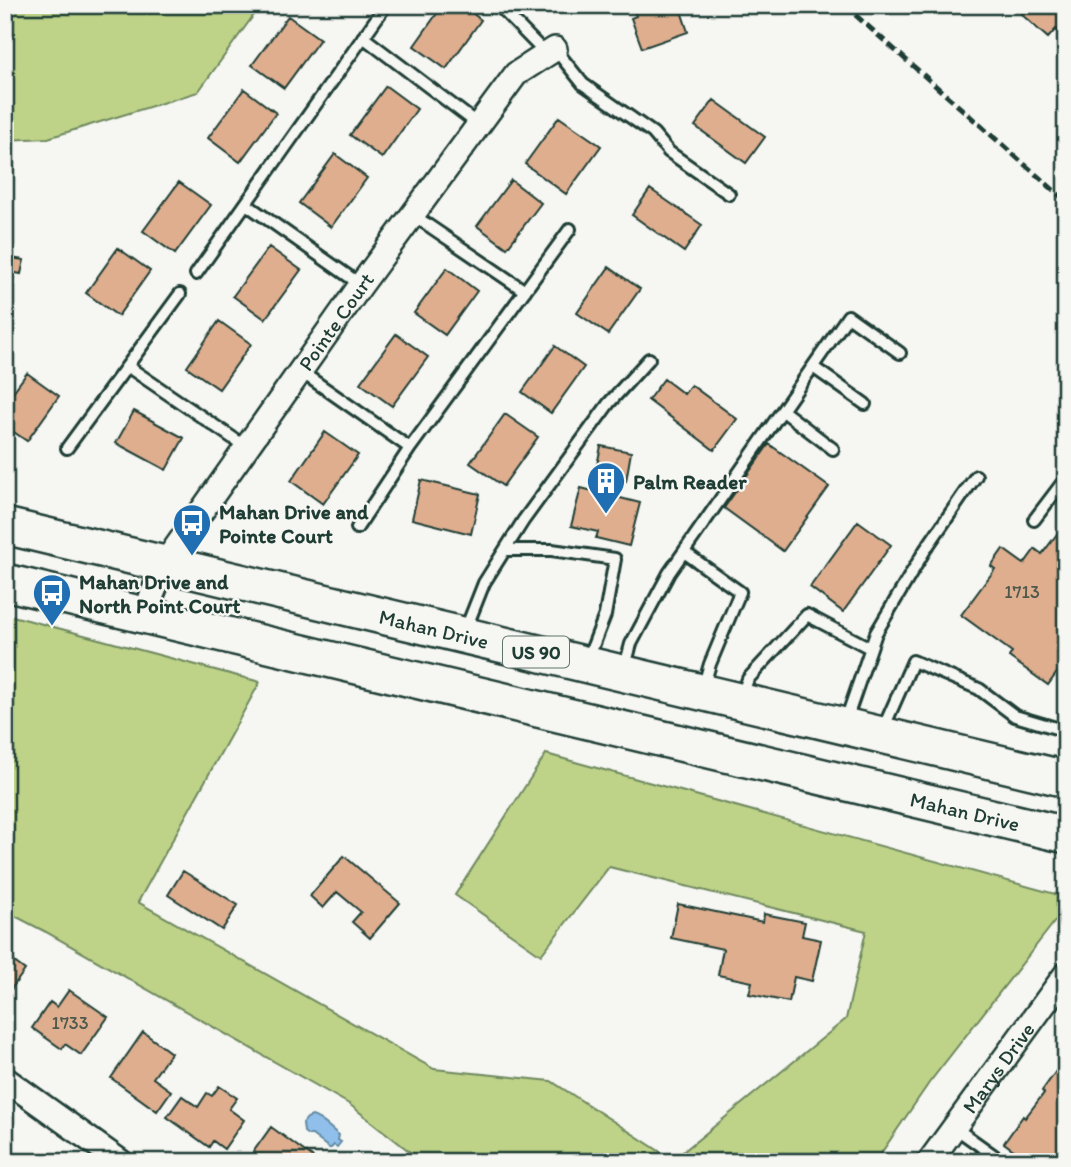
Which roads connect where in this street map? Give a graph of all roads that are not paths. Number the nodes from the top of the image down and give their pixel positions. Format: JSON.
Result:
{"nodes":[{"id":1,"x":386,"y":5,"type":"edge"},
{"id":2,"x":498,"y":5,"type":"edge"},
{"id":3,"x":363,"y":37,"type":"junction"},
{"id":4,"x":551,"y":52,"type":"junction"},
{"id":5,"x":479,"y":125,"type":"junction"},
{"id":6,"x":729,"y":194,"type":"dead end"},
{"id":7,"x":246,"y":204,"type":"junction"},
{"id":8,"x":412,"y":215,"type":"junction"},
{"id":9,"x":570,"y":229,"type":"dead end"},
{"id":10,"x":196,"y":274,"type":"dead end"},
{"id":11,"x":361,"y":285,"type":"junction"},
{"id":12,"x":524,"y":291,"type":"junction"},
{"id":13,"x":180,"y":294,"type":"dead end"},
{"id":14,"x":900,"y":353,"type":"dead end"},
{"id":15,"x":649,"y":359,"type":"dead end"},
{"id":16,"x":127,"y":366,"type":"junction"},
{"id":17,"x":813,"y":368,"type":"junction"},
{"id":18,"x":300,"y":371,"type":"junction"},
{"id":19,"x":865,"y":404,"type":"dead end"},
{"id":20,"x":783,"y":411,"type":"junction"},
{"id":21,"x":246,"y":447,"type":"junction"},
{"id":22,"x":66,"y":448,"type":"dead end"},
{"id":23,"x":410,"y":448,"type":"junction"},
{"id":24,"x":833,"y":449,"type":"dead end"},
{"id":25,"x":976,"y":476,"type":"dead end"},
{"id":26,"x":1064,"y":486,"type":"edge"},
{"id":27,"x":1034,"y":520,"type":"dead end"},
{"id":28,"x":5,"y":526,"type":"edge"},
{"id":29,"x":357,"y":528,"type":"dead end"},
{"id":30,"x":505,"y":550,"type":"junction"},
{"id":31,"x":684,"y":552,"type":"junction"},
{"id":32,"x":165,"y":564,"type":"junction"},
{"id":33,"x":5,"y":582,"type":"edge"},
{"id":34,"x":144,"y":615,"type":"junction"},
{"id":35,"x":463,"y":635,"type":"junction"},
{"id":36,"x":509,"y":646,"type":"junction"},
{"id":37,"x":870,"y":648,"type":"junction"},
{"id":38,"x":586,"y":664,"type":"junction"},
{"id":39,"x":623,"y":673,"type":"junction"},
{"id":40,"x":702,"y":692,"type":"junction"},
{"id":41,"x":497,"y":699,"type":"junction"},
{"id":42,"x":740,"y":701,"type":"junction"},
{"id":43,"x":844,"y":726,"type":"junction"},
{"id":44,"x":1066,"y":731,"type":"edge"},
{"id":45,"x":881,"y":735,"type":"junction"},
{"id":46,"x":1066,"y":779,"type":"edge"},
{"id":47,"x":1066,"y":835,"type":"edge"},
{"id":48,"x":1066,"y":974,"type":"edge"},
{"id":49,"x":5,"y":1079,"type":"edge"},
{"id":50,"x":954,"y":1127,"type":"junction"},
{"id":51,"x":121,"y":1162,"type":"edge"},
{"id":52,"x":929,"y":1162,"type":"edge"},
{"id":53,"x":1003,"y":1162,"type":"edge"}],
"edges":[{"from":1,"to":3,"type":"lane"},
{"from":2,"to":4,"type":"lane"},
{"from":3,"to":5,"type":"lane"},
{"from":3,"to":7,"type":"lane"},
{"from":4,"to":5,"type":"street","name":"Pointe Court"},
{"from":4,"to":6,"type":"lane"},
{"from":5,"to":8,"type":"street","name":"Pointe Court"},
{"from":7,"to":10,"type":"lane"},
{"from":7,"to":11,"type":"lane"},
{"from":8,"to":11,"type":"street","name":"Pointe Court"},
{"from":8,"to":12,"type":"lane"},
{"from":9,"to":12,"type":"lane"},
{"from":11,"to":18,"type":"street","name":"Pointe Court"},
{"from":12,"to":23,"type":"lane"},
{"from":13,"to":16,"type":"lane"},
{"from":14,"to":17,"type":"lane"},
{"from":15,"to":30,"type":"lane"},
{"from":16,"to":21,"type":"lane"},
{"from":16,"to":22,"type":"lane"},
{"from":17,"to":19,"type":"lane"},
{"from":17,"to":20,"type":"lane"},
{"from":18,"to":21,"type":"street","name":"Pointe Court"},
{"from":18,"to":23,"type":"lane"},
{"from":20,"to":24,"type":"lane"},
{"from":20,"to":31,"type":"lane"},
{"from":21,"to":32,"type":"street","name":"Pointe Court"},
{"from":23,"to":29,"type":"lane"},
{"from":25,"to":37,"type":"lane"},
{"from":26,"to":27,"type":"lane"},
{"from":28,"to":32,"type":"main road","name":"Mahan Drive","number":"US 90"},
{"from":30,"to":35,"type":"lane"},
{"from":30,"to":38,"type":"lane"},
{"from":31,"to":39,"type":"lane"},
{"from":31,"to":40,"type":"lane"},
{"from":32,"to":34,"type":"street","name":"Pointe Court"},
{"from":32,"to":35,"type":"main road","name":"Mahan Drive","number":"US 90"},
{"from":33,"to":34,"type":"main road","name":"Mahan Drive"},
{"from":34,"to":41,"type":"main road","name":"Mahan Drive"},
{"from":35,"to":36,"type":"main road","name":"Mahan Drive","number":"US 90"},
{"from":36,"to":38,"type":"main road","name":"Mahan Drive","number":"US 90"},
{"from":36,"to":41,"type":"main road"},
{"from":37,"to":42,"type":"lane"},
{"from":37,"to":43,"type":"lane"},
{"from":38,"to":39,"type":"main road","name":"Mahan Drive","number":"US 90"},
{"from":39,"to":40,"type":"main road","name":"Mahan Drive","number":"US 90"},
{"from":40,"to":42,"type":"main road","name":"Mahan Drive","number":"US 90"},
{"from":41,"to":47,"type":"main road","name":"Mahan Drive"},
{"from":42,"to":43,"type":"main road","name":"Mahan Drive","number":"US 90"},
{"from":43,"to":45,"type":"main road","name":"Mahan Drive","number":"US 90"},
{"from":44,"to":45,"type":"lane"},
{"from":45,"to":46,"type":"main road","name":"Mahan Drive","number":"US 90"},
{"from":48,"to":50,"type":"street","name":"Marys Drive"},
{"from":49,"to":51,"type":"street"},
{"from":50,"to":52,"type":"street","name":"Marys Drive"},
{"from":50,"to":53,"type":"lane"}]}
